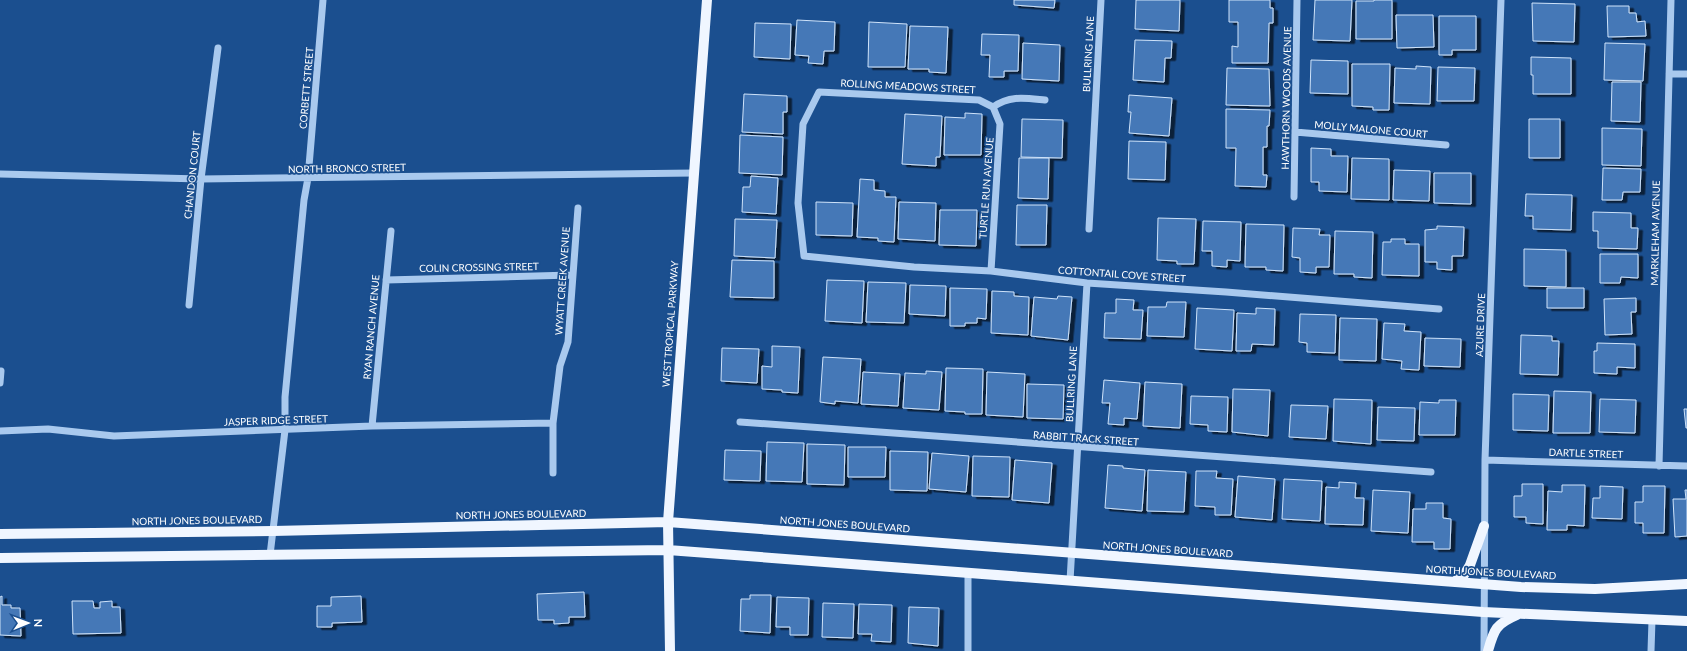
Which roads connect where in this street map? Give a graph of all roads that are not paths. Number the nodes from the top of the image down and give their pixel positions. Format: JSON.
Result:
{"nodes":[{"id":1,"x":323,"y":0,"type":"edge"},
{"id":2,"x":707,"y":0,"type":"edge"},
{"id":3,"x":1101,"y":0,"type":"edge"},
{"id":4,"x":1297,"y":0,"type":"edge"},
{"id":5,"x":1501,"y":0,"type":"edge"},
{"id":6,"x":1671,"y":0,"type":"edge"},
{"id":7,"x":218,"y":48,"type":"dead end"},
{"id":8,"x":1669,"y":74,"type":"junction"},
{"id":9,"x":1687,"y":74,"type":"edge"},
{"id":10,"x":1045,"y":100,"type":"dead end"},
{"id":11,"x":993,"y":108,"type":"junction"},
{"id":12,"x":1295,"y":132,"type":"junction"},
{"id":13,"x":1446,"y":145,"type":"dead end"},
{"id":14,"x":694,"y":173,"type":"junction"},
{"id":15,"x":0,"y":174,"type":"edge"},
{"id":16,"x":308,"y":178,"type":"junction"},
{"id":17,"x":201,"y":179,"type":"junction"},
{"id":18,"x":1294,"y":197,"type":"dead end"},
{"id":19,"x":578,"y":208,"type":"dead end"},
{"id":20,"x":1089,"y":229,"type":"dead end"},
{"id":21,"x":391,"y":231,"type":"dead end"},
{"id":22,"x":804,"y":256,"type":"joint"},
{"id":23,"x":991,"y":271,"type":"junction"},
{"id":24,"x":572,"y":275,"type":"junction"},
{"id":25,"x":386,"y":280,"type":"junction"},
{"id":26,"x":1087,"y":283,"type":"junction"},
{"id":27,"x":189,"y":305,"type":"dead end"},
{"id":28,"x":1439,"y":309,"type":"dead end"},
{"id":29,"x":1,"y":371,"type":"dead end"},
{"id":30,"x":0,"y":383,"type":"edge"},
{"id":31,"x":740,"y":422,"type":"dead end"},
{"id":32,"x":553,"y":424,"type":"junction"},
{"id":33,"x":372,"y":426,"type":"junction"},
{"id":34,"x":285,"y":430,"type":"junction"},
{"id":35,"x":0,"y":431,"type":"edge"},
{"id":36,"x":1078,"y":448,"type":"junction"},
{"id":37,"x":1485,"y":460,"type":"junction"},
{"id":38,"x":1659,"y":466,"type":"junction"},
{"id":39,"x":1687,"y":466,"type":"edge"},
{"id":40,"x":1431,"y":472,"type":"dead end"},
{"id":41,"x":553,"y":473,"type":"dead end"},
{"id":42,"x":668,"y":522,"type":"junction"},
{"id":43,"x":1484,"y":526,"type":"junction"},
{"id":44,"x":273,"y":531,"type":"junction"},
{"id":45,"x":0,"y":534,"type":"edge"},
{"id":46,"x":668,"y":550,"type":"junction"},
{"id":47,"x":1072,"y":554,"type":"junction"},
{"id":48,"x":270,"y":555,"type":"junction"},
{"id":49,"x":0,"y":558,"type":"edge"},
{"id":50,"x":968,"y":573,"type":"junction"},
{"id":51,"x":1070,"y":582,"type":"junction"},
{"id":52,"x":1454,"y":582,"type":"junction"},
{"id":53,"x":1483,"y":584,"type":"junction"},
{"id":54,"x":1687,"y":584,"type":"edge"},
{"id":55,"x":1483,"y":612,"type":"junction"},
{"id":56,"x":1519,"y":614,"type":"junction"},
{"id":57,"x":1652,"y":620,"type":"junction"},
{"id":58,"x":1687,"y":621,"type":"edge"},
{"id":59,"x":670,"y":651,"type":"edge"},
{"id":60,"x":968,"y":651,"type":"edge"},
{"id":61,"x":1484,"y":651,"type":"edge"},
{"id":62,"x":1488,"y":651,"type":"edge"},
{"id":63,"x":1651,"y":651,"type":"edge"}],
"edges":[{"from":1,"to":16,"type":"street","name":"CORBETT STREET"},
{"from":2,"to":14,"type":"main road","name":"WEST TROPICAL PARKWAY"},
{"from":3,"to":20,"type":"street","name":"BULLRING LANE"},
{"from":4,"to":12,"type":"street","name":"HAWTHORN WOODS AVENUE"},
{"from":5,"to":37,"type":"street","name":"AZURE DRIVE"},
{"from":6,"to":8,"type":"street","name":"MARKLEHAM AVENUE"},
{"from":7,"to":17,"type":"street","name":"CHANDON COURT"},
{"from":8,"to":9,"type":"street"},
{"from":8,"to":38,"type":"street","name":"MARKLEHAM AVENUE"},
{"from":10,"to":11,"type":"street"},
{"from":11,"to":22,"type":"street","name":"ROLLING MEADOWS STREET"},
{"from":11,"to":23,"type":"street","name":"TURTLE RUN AVENUE"},
{"from":12,"to":13,"type":"street","name":"MOLLY MALONE COURT"},
{"from":12,"to":18,"type":"street","name":"HAWTHORN WOODS AVENUE"},
{"from":14,"to":16,"type":"street","name":"NORTH BRONCO STREET"},
{"from":14,"to":42,"type":"main road","name":"WEST TROPICAL PARKWAY"},
{"from":15,"to":17,"type":"street","name":"NORTH BRONCO STREET"},
{"from":16,"to":17,"type":"street","name":"NORTH BRONCO STREET"},
{"from":16,"to":34,"type":"street","name":"CORBETT STREET"},
{"from":17,"to":27,"type":"street","name":"CHANDON COURT"},
{"from":19,"to":24,"type":"street","name":"WYATT CREEK AVENUE"},
{"from":21,"to":25,"type":"street","name":"RYAN RANCH AVENUE"},
{"from":22,"to":23,"type":"street","name":"COTTONTAIL COVE STREET"},
{"from":23,"to":26,"type":"street","name":"COTTONTAIL COVE STREET"},
{"from":24,"to":25,"type":"street","name":"COLIN CROSSING STREET"},
{"from":24,"to":32,"type":"street","name":"WYATT CREEK AVENUE"},
{"from":25,"to":33,"type":"street","name":"RYAN RANCH AVENUE"},
{"from":26,"to":28,"type":"street","name":"COTTONTAIL COVE STREET"},
{"from":26,"to":36,"type":"street","name":"BULLRING LANE"},
{"from":29,"to":30,"type":"street"},
{"from":31,"to":36,"type":"street","name":"RABBIT TRACK STREET"},
{"from":32,"to":33,"type":"street","name":"JASPER RIDGE STREET"},
{"from":32,"to":41,"type":"street","name":"WYATT CREEK AVENUE"},
{"from":33,"to":34,"type":"street","name":"JASPER RIDGE STREET"},
{"from":34,"to":35,"type":"street","name":"JASPER RIDGE STREET"},
{"from":34,"to":44,"type":"street"},
{"from":36,"to":40,"type":"street","name":"RABBIT TRACK STREET"},
{"from":36,"to":47,"type":"street","name":"BULLRING LANE"},
{"from":37,"to":38,"type":"street","name":"DARTLE STREET"},
{"from":37,"to":43,"type":"street","name":"AZURE DRIVE"},
{"from":38,"to":39,"type":"street","name":"DARTLE STREET"},
{"from":42,"to":44,"type":"main road","name":"NORTH JONES BOULEVARD"},
{"from":42,"to":46,"type":"main road","name":"WEST TROPICAL PARKWAY"},
{"from":42,"to":47,"type":"main road","name":"NORTH JONES BOULEVARD"},
{"from":43,"to":52,"type":"main road"},
{"from":43,"to":53,"type":"street","name":"AZURE DRIVE"},
{"from":44,"to":45,"type":"main road","name":"NORTH JONES BOULEVARD"},
{"from":44,"to":48,"type":"street"},
{"from":46,"to":48,"type":"main road"},
{"from":46,"to":50,"type":"main road"},
{"from":46,"to":59,"type":"main road","name":"WEST TROPICAL PARKWAY"},
{"from":47,"to":51,"type":"street","name":"BULLRING LANE"},
{"from":47,"to":52,"type":"main road","name":"NORTH JONES BOULEVARD"},
{"from":48,"to":49,"type":"main road"},
{"from":50,"to":51,"type":"main road"},
{"from":50,"to":60,"type":"street"},
{"from":51,"to":55,"type":"main road"},
{"from":52,"to":53,"type":"main road","name":"NORTH JONES BOULEVARD"},
{"from":53,"to":54,"type":"main road","name":"NORTH JONES BOULEVARD"},
{"from":53,"to":55,"type":"street","name":"AZURE DRIVE"},
{"from":55,"to":56,"type":"main road"},
{"from":55,"to":61,"type":"street","name":"AZURE DRIVE"},
{"from":56,"to":57,"type":"main road"},
{"from":56,"to":62,"type":"main road"},
{"from":57,"to":58,"type":"main road"},
{"from":57,"to":63,"type":"street"}]}
